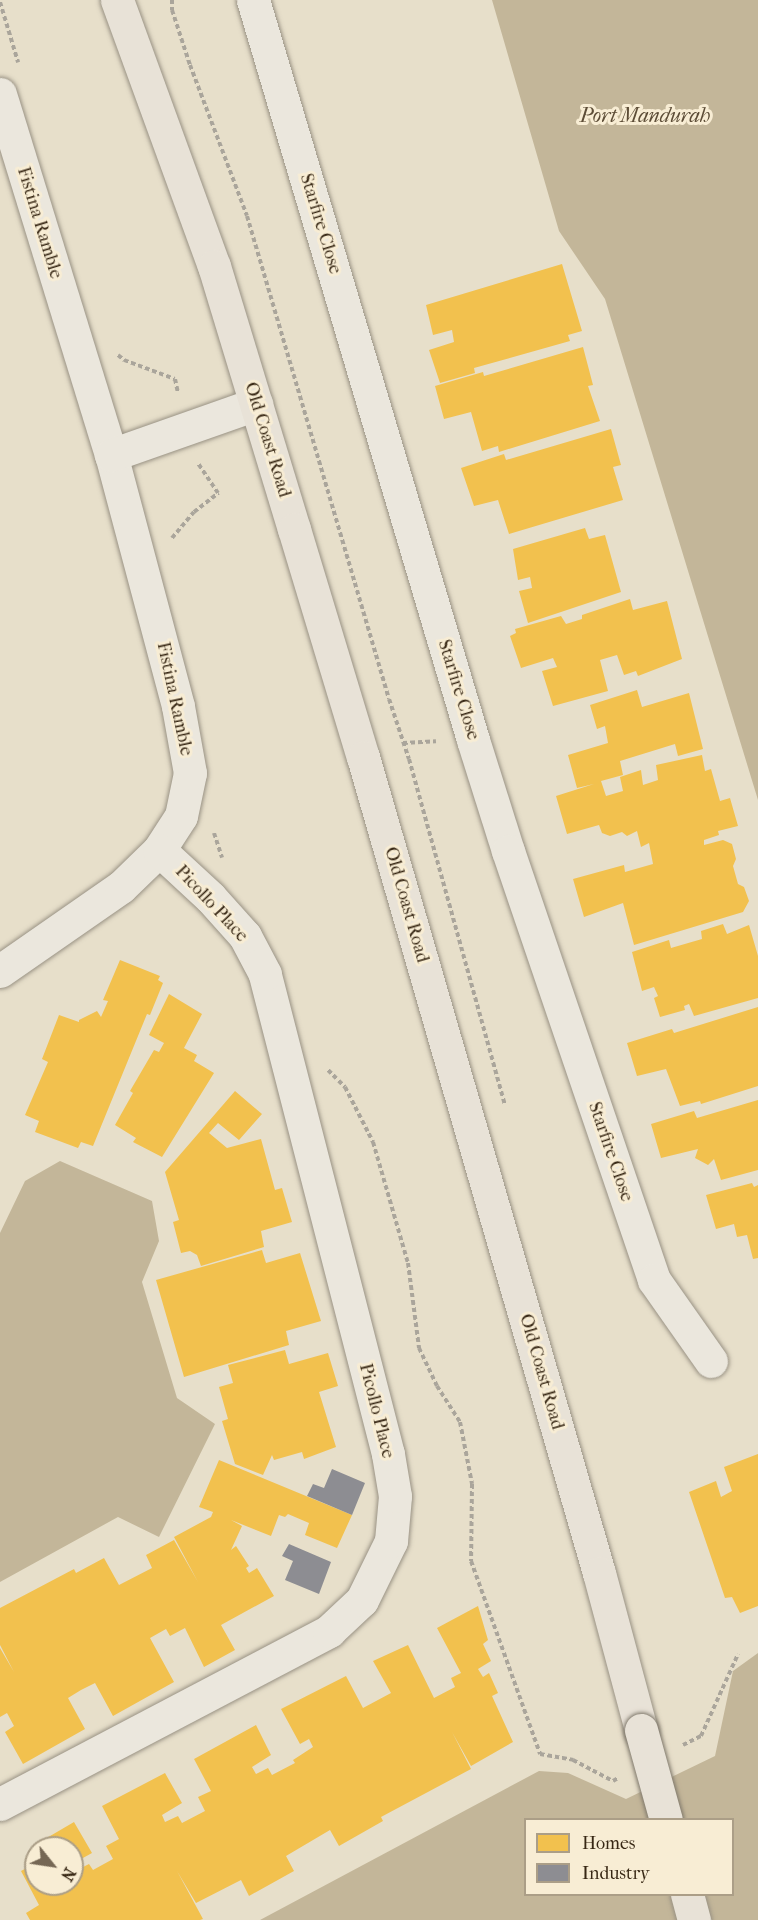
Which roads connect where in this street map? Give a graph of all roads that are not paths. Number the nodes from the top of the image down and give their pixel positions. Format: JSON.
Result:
{"nodes":[{"id":1,"x":117,"y":0,"type":"edge"},
{"id":2,"x":253,"y":0,"type":"edge"},
{"id":3,"x":3,"y":114,"type":"edge"},
{"id":4,"x":256,"y":404,"type":"junction"},
{"id":5,"x":111,"y":455,"type":"junction"},
{"id":6,"x":159,"y":850,"type":"junction"},
{"id":7,"x":0,"y":971,"type":"edge"},
{"id":8,"x":711,"y":1361,"type":"dead end"},
{"id":9,"x":0,"y":1804,"type":"edge"},
{"id":10,"x":665,"y":1818,"type":"edge"},
{"id":11,"x":688,"y":1896,"type":"edge"},
{"id":12,"x":694,"y":1920,"type":"edge"}],
"edges":[{"from":1,"to":4,"type":"main road","name":"Old Coast Road"},
{"from":2,"to":8,"type":"street","name":"Starfire Close"},
{"from":3,"to":5,"type":"street","name":"Fistina Ramble"},
{"from":4,"to":5,"type":"street"},
{"from":4,"to":10,"type":"main road","name":"Old Coast Road","bridge":true},
{"from":5,"to":6,"type":"street","name":"Fistina Ramble"},
{"from":6,"to":7,"type":"street","name":"Fistina Ramble"},
{"from":6,"to":9,"type":"street","name":"Picollo Place"},
{"from":11,"to":12,"type":"main road"}]}
